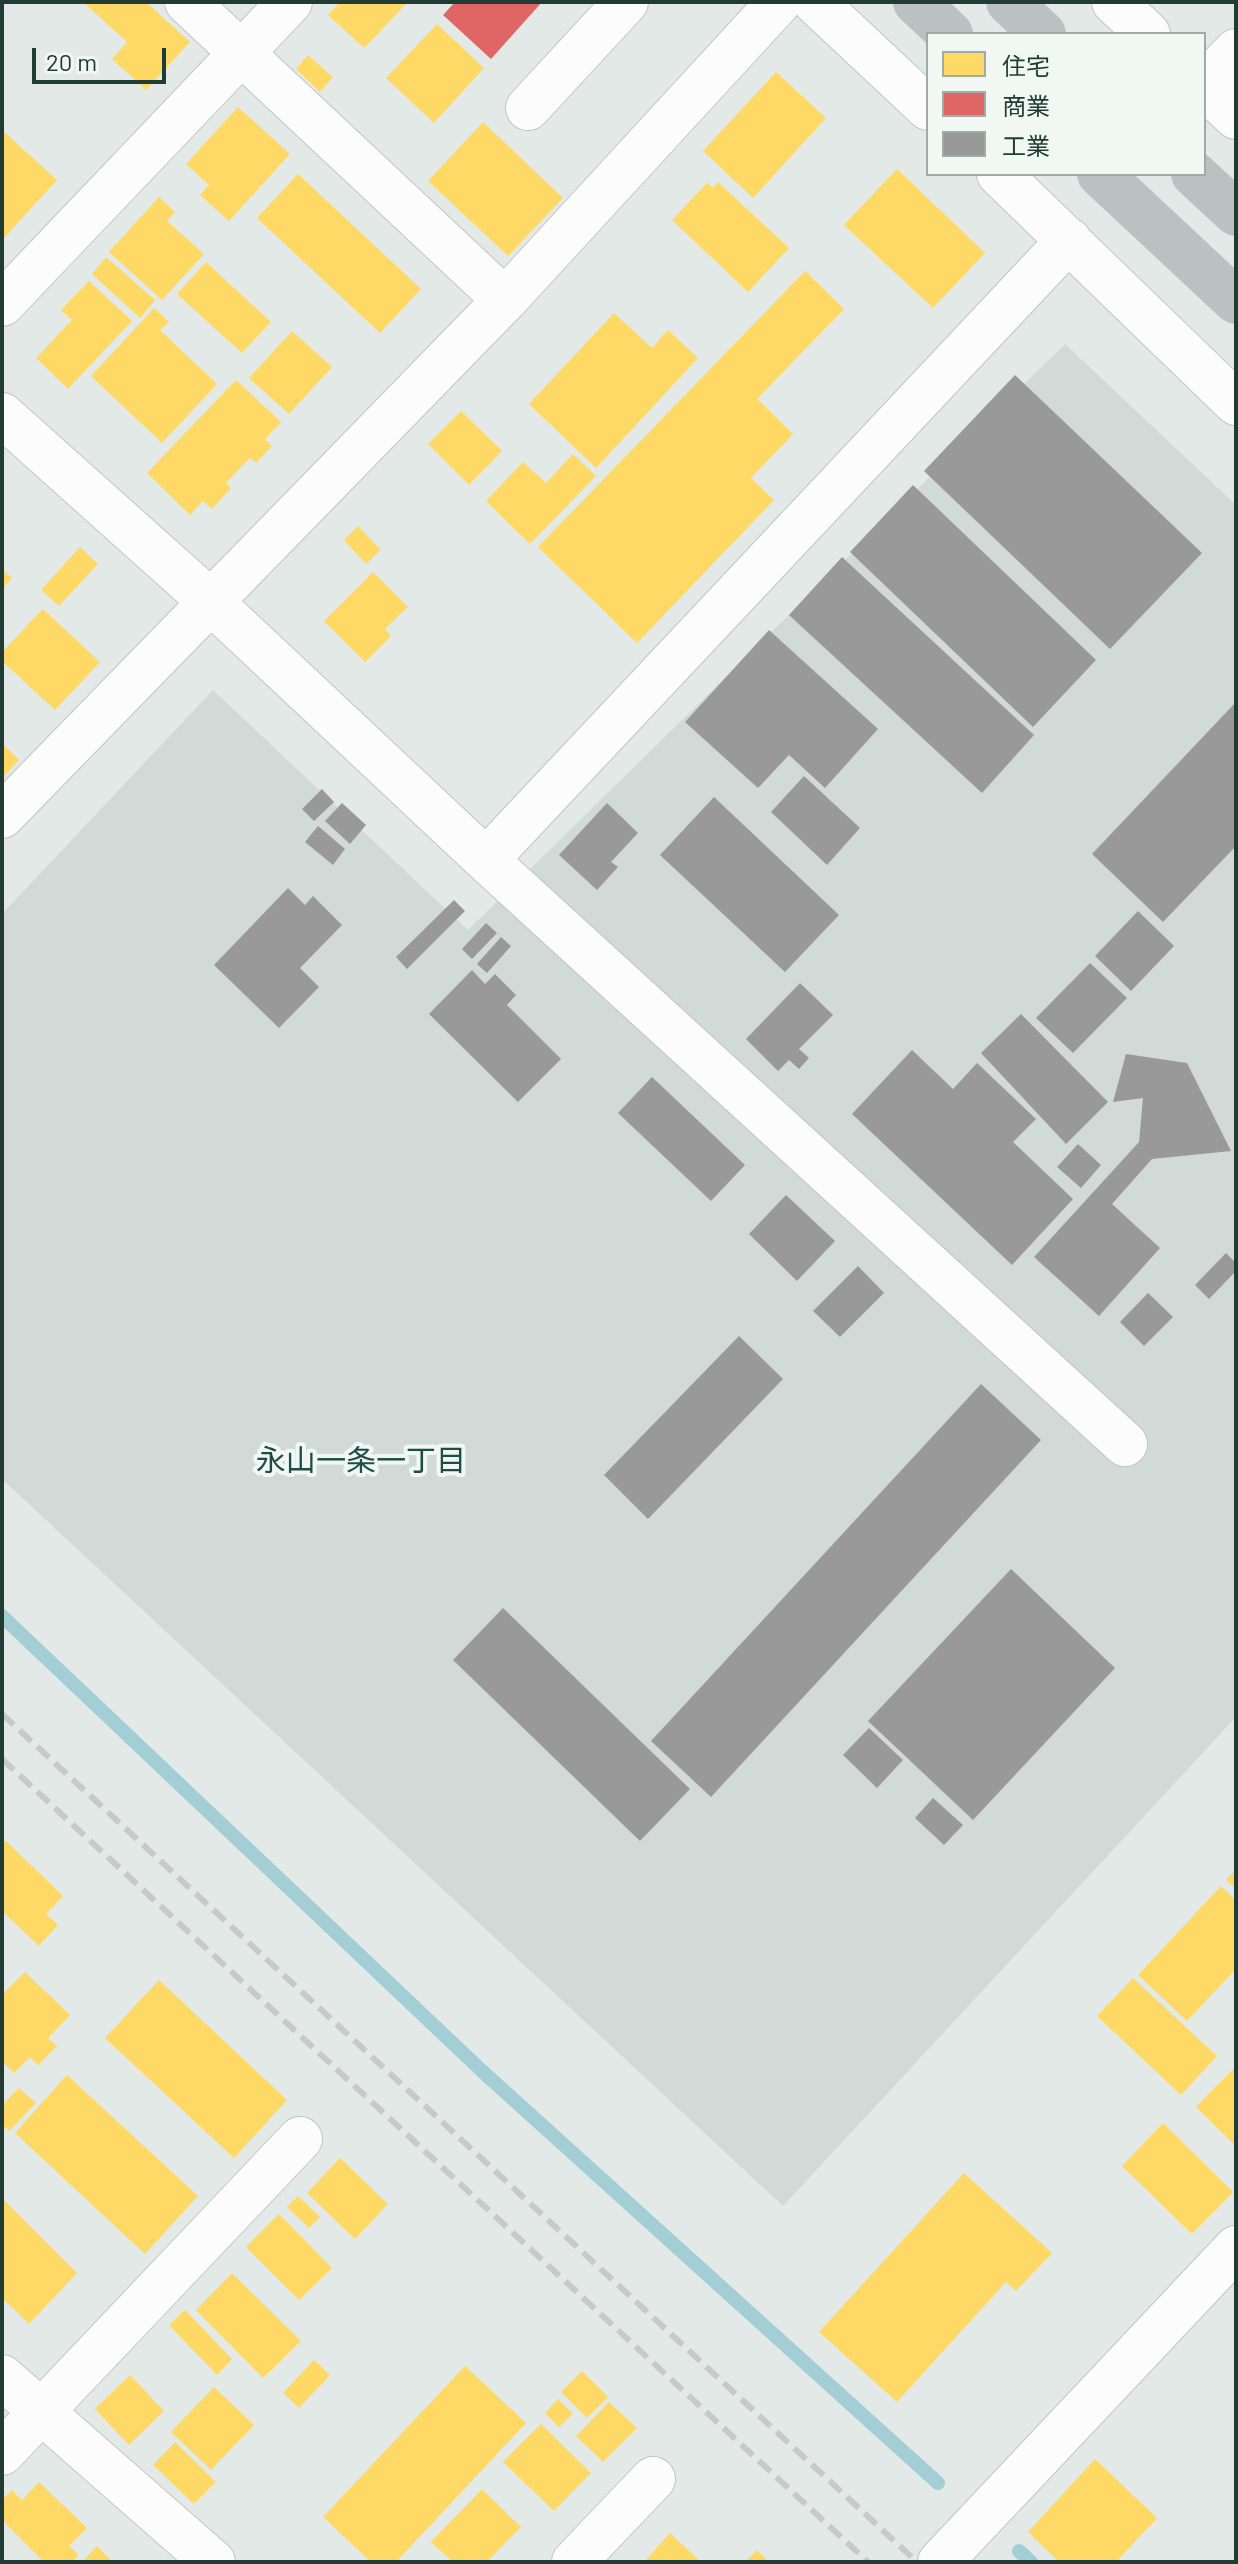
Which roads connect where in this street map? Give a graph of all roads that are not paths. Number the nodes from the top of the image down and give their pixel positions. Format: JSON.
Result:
{"nodes":[{"id":1,"x":187,"y":2,"type":"edge"},
{"id":2,"x":290,"y":2,"type":"edge"},
{"id":3,"x":626,"y":2,"type":"edge"},
{"id":4,"x":779,"y":2,"type":"edge"},
{"id":5,"x":815,"y":2,"type":"edge"},
{"id":6,"x":916,"y":2,"type":"edge"},
{"id":7,"x":1009,"y":2,"type":"edge"},
{"id":8,"x":1114,"y":2,"type":"edge"},
{"id":9,"x":948,"y":32,"type":"edge"},
{"id":10,"x":1041,"y":32,"type":"edge"},
{"id":11,"x":1146,"y":32,"type":"edge"},
{"id":12,"x":1236,"y":51,"type":"edge"},
{"id":13,"x":243,"y":54,"type":"junction"},
{"id":14,"x":1206,"y":84,"type":"edge"},
{"id":15,"x":1206,"y":88,"type":"edge"},
{"id":16,"x":926,"y":106,"type":"edge"},
{"id":17,"x":528,"y":108,"type":"dead end"},
{"id":18,"x":1236,"y":117,"type":"edge"},
{"id":19,"x":1001,"y":176,"type":"edge"},
{"id":20,"x":1102,"y":176,"type":"edge"},
{"id":21,"x":1196,"y":176,"type":"edge"},
{"id":22,"x":1236,"y":213,"type":"edge"},
{"id":23,"x":1069,"y":240,"type":"junction"},
{"id":24,"x":505,"y":300,"type":"junction"},
{"id":25,"x":1236,"y":301,"type":"edge"},
{"id":26,"x":2,"y":304,"type":"edge"},
{"id":27,"x":1236,"y":403,"type":"edge"},
{"id":28,"x":2,"y":415,"type":"edge"},
{"id":29,"x":211,"y":602,"type":"junction"},
{"id":30,"x":2,"y":816,"type":"edge"},
{"id":31,"x":486,"y":860,"type":"junction"},
{"id":32,"x":1125,"y":1444,"type":"dead end"},
{"id":33,"x":300,"y":2139,"type":"dead end"},
{"id":34,"x":1231,"y":2263,"type":"edge"},
{"id":35,"x":2,"y":2377,"type":"edge"},
{"id":36,"x":40,"y":2413,"type":"junction"},
{"id":37,"x":2,"y":2453,"type":"edge"},
{"id":38,"x":653,"y":2479,"type":"dead end"},
{"id":39,"x":213,"y":2562,"type":"edge"},
{"id":40,"x":574,"y":2562,"type":"edge"},
{"id":41,"x":940,"y":2562,"type":"edge"}],
"edges":[{"from":1,"to":13,"type":"street"},
{"from":2,"to":13,"type":"street"},
{"from":3,"to":17,"type":"street"},
{"from":4,"to":24,"type":"street"},
{"from":5,"to":16,"type":"street"},
{"from":6,"to":9,"type":"highway"},
{"from":7,"to":10,"type":"highway"},
{"from":8,"to":11,"type":"street"},
{"from":12,"to":14,"type":"street"},
{"from":13,"to":24,"type":"street"},
{"from":13,"to":26,"type":"street"},
{"from":15,"to":18,"type":"street"},
{"from":19,"to":23,"type":"street"},
{"from":20,"to":25,"type":"highway"},
{"from":21,"to":22,"type":"highway"},
{"from":23,"to":27,"type":"street"},
{"from":23,"to":31,"type":"street"},
{"from":24,"to":29,"type":"street"},
{"from":28,"to":29,"type":"street"},
{"from":29,"to":30,"type":"street"},
{"from":29,"to":31,"type":"street"},
{"from":31,"to":32,"type":"street"},
{"from":33,"to":36,"type":"street"},
{"from":34,"to":41,"type":"street"},
{"from":35,"to":36,"type":"street"},
{"from":36,"to":37,"type":"street"},
{"from":36,"to":39,"type":"street"},
{"from":38,"to":40,"type":"street"}]}
